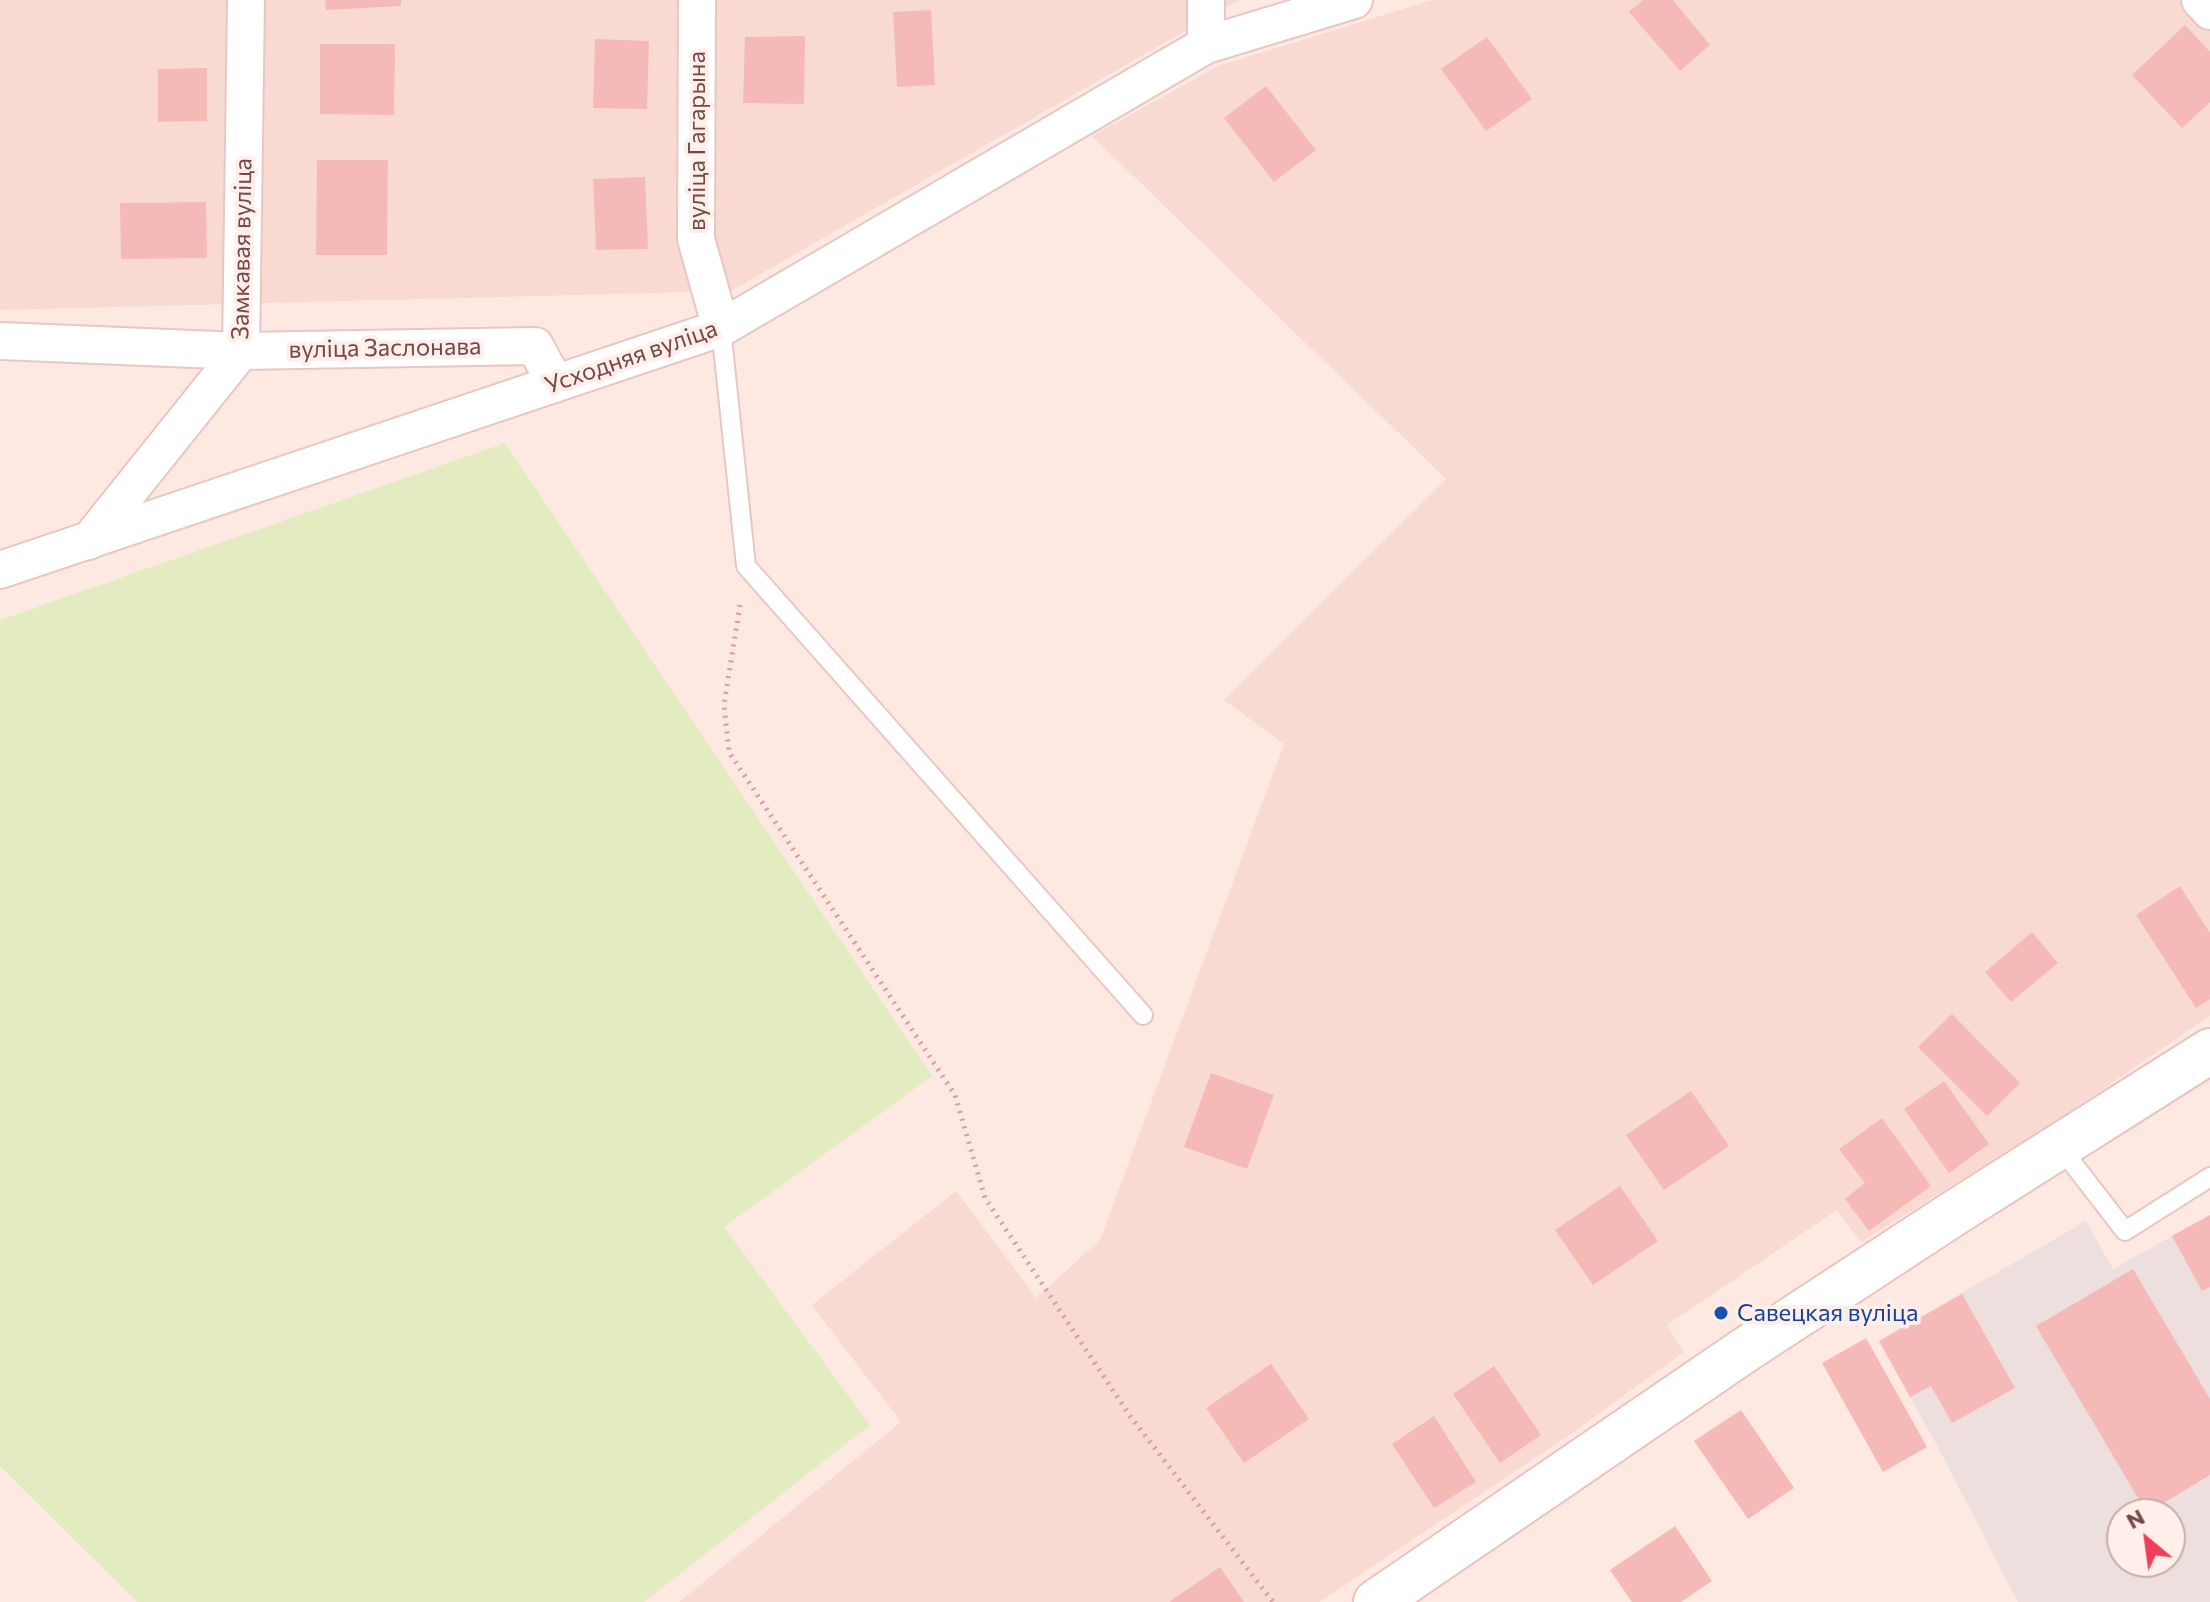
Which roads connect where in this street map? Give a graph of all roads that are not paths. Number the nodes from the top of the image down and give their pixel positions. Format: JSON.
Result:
{"nodes":[{"id":1,"x":246,"y":0,"type":"edge"},
{"id":2,"x":697,"y":0,"type":"edge"},
{"id":3,"x":1206,"y":0,"type":"edge"},
{"id":4,"x":1354,"y":0,"type":"edge"},
{"id":5,"x":2200,"y":0,"type":"edge"},
{"id":6,"x":2210,"y":11,"type":"edge"},
{"id":7,"x":1206,"y":45,"type":"junction"},
{"id":8,"x":721,"y":328,"type":"junction"},
{"id":9,"x":0,"y":341,"type":"edge"},
{"id":10,"x":241,"y":351,"type":"junction"},
{"id":11,"x":555,"y":383,"type":"junction"},
{"id":12,"x":89,"y":541,"type":"junction"},
{"id":13,"x":0,"y":570,"type":"edge"},
{"id":14,"x":1143,"y":1015,"type":"dead end"},
{"id":15,"x":2210,"y":1051,"type":"edge"},
{"id":16,"x":2060,"y":1147,"type":"junction"},
{"id":17,"x":2210,"y":1177,"type":"edge"},
{"id":18,"x":1376,"y":1602,"type":"edge"}],
"edges":[{"from":1,"to":10,"type":"street","name":"Замкавая вуліца"},
{"from":2,"to":8,"type":"street","name":"вуліца Гагарына"},
{"from":3,"to":7,"type":"street"},
{"from":4,"to":7,"type":"street","name":"Усходняя вуліца"},
{"from":5,"to":6,"type":"street"},
{"from":7,"to":8,"type":"street","name":"Усходняя вуліца"},
{"from":8,"to":11,"type":"street","name":"Усходняя вуліца"},
{"from":8,"to":14,"type":"lane"},
{"from":9,"to":10,"type":"street","name":"вуліца Заслонава"},
{"from":10,"to":11,"type":"street","name":"вуліца Заслонава"},
{"from":10,"to":12,"type":"street","name":"Замкавая вуліца"},
{"from":11,"to":12,"type":"street","name":"Усходняя вуліца"},
{"from":12,"to":13,"type":"street","name":"Усходняя вуліца"},
{"from":15,"to":16,"type":"street"},
{"from":16,"to":17,"type":"lane"},
{"from":16,"to":18,"type":"street"}]}
